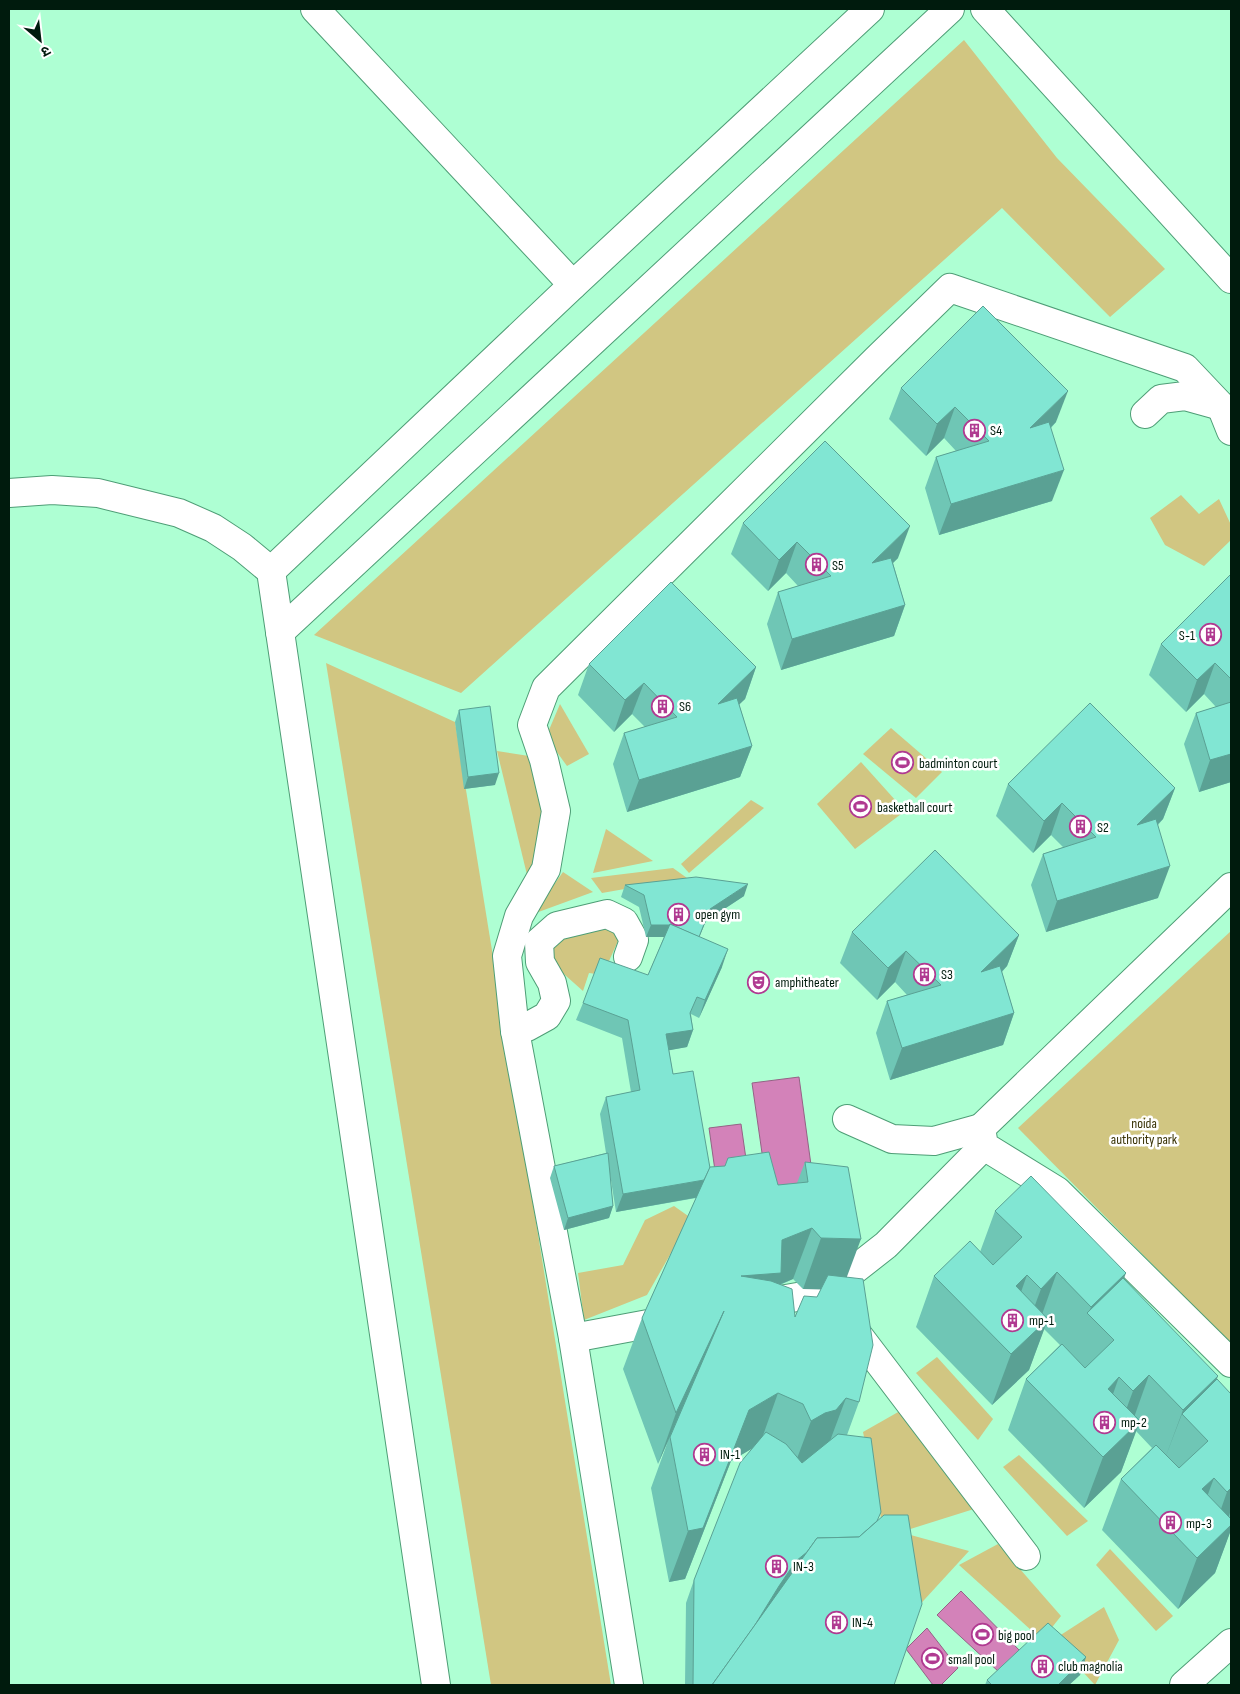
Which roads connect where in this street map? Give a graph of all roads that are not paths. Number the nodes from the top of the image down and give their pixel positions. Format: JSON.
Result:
{"nodes":[{"id":1,"x":316,"y":9,"type":"edge"},
{"id":2,"x":870,"y":9,"type":"edge"},
{"id":3,"x":950,"y":9,"type":"edge"},
{"id":4,"x":985,"y":9,"type":"edge"},
{"id":5,"x":1231,"y":279,"type":"edge"},
{"id":6,"x":573,"y":286,"type":"junction"},
{"id":7,"x":1221,"y":406,"type":"junction"},
{"id":8,"x":1145,"y":414,"type":"dead end"},
{"id":9,"x":1231,"y":431,"type":"edge"},
{"id":10,"x":9,"y":493,"type":"edge"},
{"id":11,"x":271,"y":571,"type":"junction"},
{"id":12,"x":280,"y":632,"type":"junction"},
{"id":13,"x":1231,"y":887,"type":"edge"},
{"id":14,"x":628,"y":957,"type":"dead end"},
{"id":15,"x":515,"y":1031,"type":"junction"},
{"id":16,"x":847,"y":1119,"type":"dead end"},
{"id":17,"x":983,"y":1137,"type":"junction"},
{"id":18,"x":826,"y":1292,"type":"junction"},
{"id":19,"x":729,"y":1310,"type":"edge"},
{"id":20,"x":700,"y":1315,"type":"edge"},
{"id":21,"x":573,"y":1338,"type":"junction"},
{"id":22,"x":1231,"y":1363,"type":"edge"},
{"id":23,"x":1026,"y":1556,"type":"dead end"},
{"id":24,"x":1231,"y":1643,"type":"edge"},
{"id":25,"x":436,"y":1685,"type":"edge"},
{"id":26,"x":629,"y":1685,"type":"edge"},
{"id":27,"x":1184,"y":1685,"type":"edge"}],
"edges":[{"from":1,"to":6,"type":"street"},
{"from":2,"to":6,"type":"street"},
{"from":3,"to":12,"type":"street"},
{"from":4,"to":5,"type":"street"},
{"from":6,"to":11,"type":"street"},
{"from":7,"to":8,"type":"street"},
{"from":7,"to":9,"type":"street"},
{"from":7,"to":15,"type":"street"},
{"from":10,"to":11,"type":"street"},
{"from":11,"to":12,"type":"street"},
{"from":12,"to":25,"type":"street"},
{"from":13,"to":17,"type":"street"},
{"from":14,"to":15,"type":"street"},
{"from":15,"to":21,"type":"street"},
{"from":16,"to":17,"type":"street"},
{"from":17,"to":18,"type":"street"},
{"from":17,"to":22,"type":"street"},
{"from":18,"to":19,"type":"street"},
{"from":18,"to":23,"type":"street"},
{"from":20,"to":21,"type":"street"},
{"from":21,"to":26,"type":"street"},
{"from":24,"to":27,"type":"street"}]}
